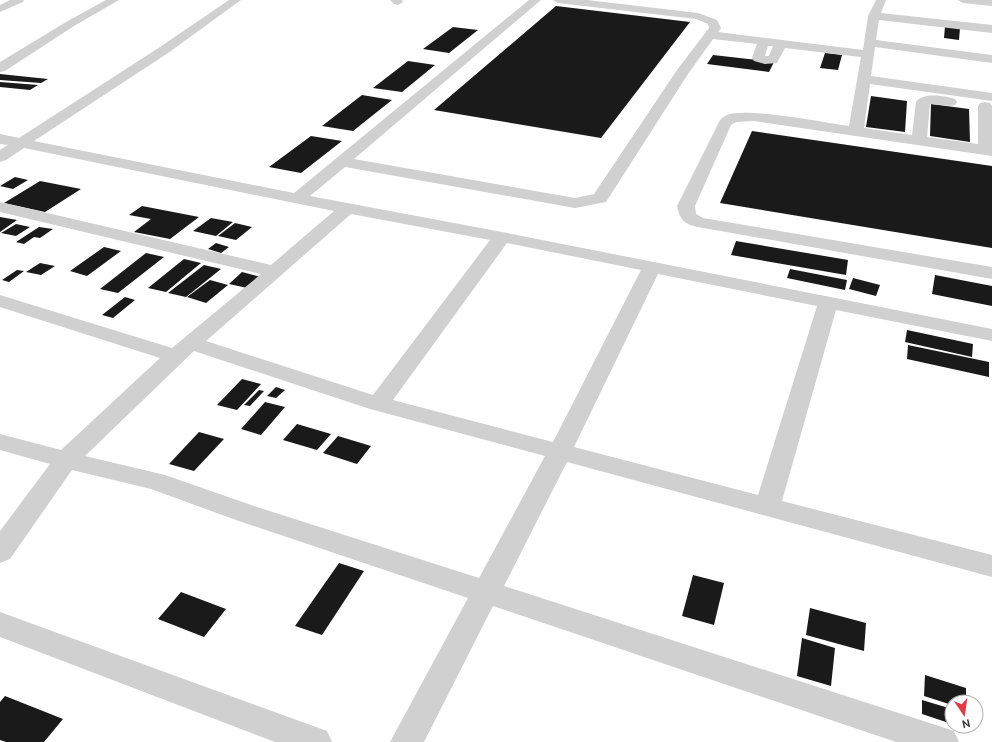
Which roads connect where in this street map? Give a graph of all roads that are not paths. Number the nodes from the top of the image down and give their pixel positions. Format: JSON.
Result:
{"nodes":[{"id":1,"x":19,"y":0,"type":"edge"},
{"id":2,"x":114,"y":0,"type":"edge"},
{"id":3,"x":236,"y":0,"type":"edge"},
{"id":4,"x":536,"y":0,"type":"edge"},
{"id":5,"x":558,"y":0,"type":"edge"},
{"id":6,"x":881,"y":0,"type":"edge"},
{"id":7,"x":963,"y":0,"type":"edge"},
{"id":8,"x":992,"y":3,"type":"edge"},
{"id":9,"x":0,"y":9,"type":"edge"},
{"id":10,"x":874,"y":16,"type":"junction"},
{"id":11,"x":992,"y":29,"type":"edge"},
{"id":12,"x":712,"y":31,"type":"junction"},
{"id":13,"x":764,"y":41,"type":"junction"},
{"id":14,"x":781,"y":43,"type":"junction"},
{"id":15,"x":869,"y":48,"type":"junction"},
{"id":16,"x":992,"y":58,"type":"edge"},
{"id":17,"x":0,"y":68,"type":"edge"},
{"id":18,"x":865,"y":79,"type":"junction"},
{"id":19,"x":990,"y":104,"type":"edge"},
{"id":20,"x":856,"y":131,"type":"junction"},
{"id":21,"x":0,"y":139,"type":"edge"},
{"id":22,"x":919,"y":140,"type":"junction"},
{"id":23,"x":20,"y":143,"type":"junction"},
{"id":24,"x":989,"y":151,"type":"edge"},
{"id":25,"x":0,"y":157,"type":"edge"},
{"id":26,"x":343,"y":162,"type":"junction"},
{"id":27,"x":297,"y":199,"type":"junction"},
{"id":28,"x":0,"y":207,"type":"edge"},
{"id":29,"x":348,"y":208,"type":"junction"},
{"id":30,"x":502,"y":237,"type":"junction"},
{"id":31,"x":652,"y":267,"type":"junction"},
{"id":32,"x":275,"y":272,"type":"junction"},
{"id":33,"x":992,"y":273,"type":"edge"},
{"id":34,"x":0,"y":301,"type":"edge"},
{"id":35,"x":828,"y":303,"type":"junction"},
{"id":36,"x":992,"y":335,"type":"edge"},
{"id":37,"x":182,"y":350,"type":"junction"},
{"id":38,"x":378,"y":404,"type":"junction"},
{"id":39,"x":0,"y":442,"type":"edge"},
{"id":40,"x":560,"y":452,"type":"junction"},
{"id":41,"x":66,"y":460,"type":"junction"},
{"id":42,"x":767,"y":507,"type":"junction"},
{"id":43,"x":0,"y":552,"type":"edge"},
{"id":44,"x":992,"y":566,"type":"edge"},
{"id":45,"x":486,"y":592,"type":"junction"},
{"id":46,"x":0,"y":624,"type":"edge"},
{"id":47,"x":315,"y":742,"type":"edge"},
{"id":48,"x":407,"y":742,"type":"edge"},
{"id":49,"x":942,"y":742,"type":"edge"}],
"edges":[{"from":1,"to":9,"type":"street"},
{"from":2,"to":17,"type":"street"},
{"from":3,"to":23,"type":"street"},
{"from":4,"to":26,"type":"street"},
{"from":5,"to":12,"type":"street"},
{"from":6,"to":10,"type":"street"},
{"from":7,"to":8,"type":"street"},
{"from":10,"to":11,"type":"street"},
{"from":10,"to":15,"type":"street"},
{"from":12,"to":13,"type":"street"},
{"from":12,"to":15,"type":"street"},
{"from":12,"to":26,"type":"street"},
{"from":13,"to":14,"type":"street"},
{"from":13,"to":14,"type":"street"},
{"from":14,"to":15,"type":"street"},
{"from":15,"to":16,"type":"street"},
{"from":15,"to":18,"type":"street"},
{"from":18,"to":19,"type":"street"},
{"from":18,"to":20,"type":"street"},
{"from":19,"to":22,"type":"street"},
{"from":19,"to":24,"type":"street"},
{"from":20,"to":22,"type":"street"},
{"from":20,"to":33,"type":"street"},
{"from":21,"to":23,"type":"street"},
{"from":22,"to":24,"type":"street"},
{"from":23,"to":25,"type":"street"},
{"from":23,"to":27,"type":"street"},
{"from":26,"to":27,"type":"street"},
{"from":27,"to":29,"type":"street"},
{"from":28,"to":32,"type":"street"},
{"from":29,"to":30,"type":"street"},
{"from":29,"to":32,"type":"street"},
{"from":30,"to":31,"type":"street"},
{"from":30,"to":38,"type":"street"},
{"from":31,"to":35,"type":"street"},
{"from":31,"to":40,"type":"street"},
{"from":32,"to":37,"type":"street"},
{"from":34,"to":37,"type":"street"},
{"from":35,"to":36,"type":"street"},
{"from":35,"to":42,"type":"street"},
{"from":37,"to":38,"type":"street"},
{"from":37,"to":41,"type":"street"},
{"from":38,"to":40,"type":"street"},
{"from":39,"to":41,"type":"street"},
{"from":40,"to":42,"type":"street"},
{"from":40,"to":45,"type":"street"},
{"from":41,"to":43,"type":"street"},
{"from":41,"to":45,"type":"street"},
{"from":42,"to":44,"type":"street"},
{"from":45,"to":48,"type":"street"},
{"from":45,"to":49,"type":"street"},
{"from":46,"to":47,"type":"street"}]}
